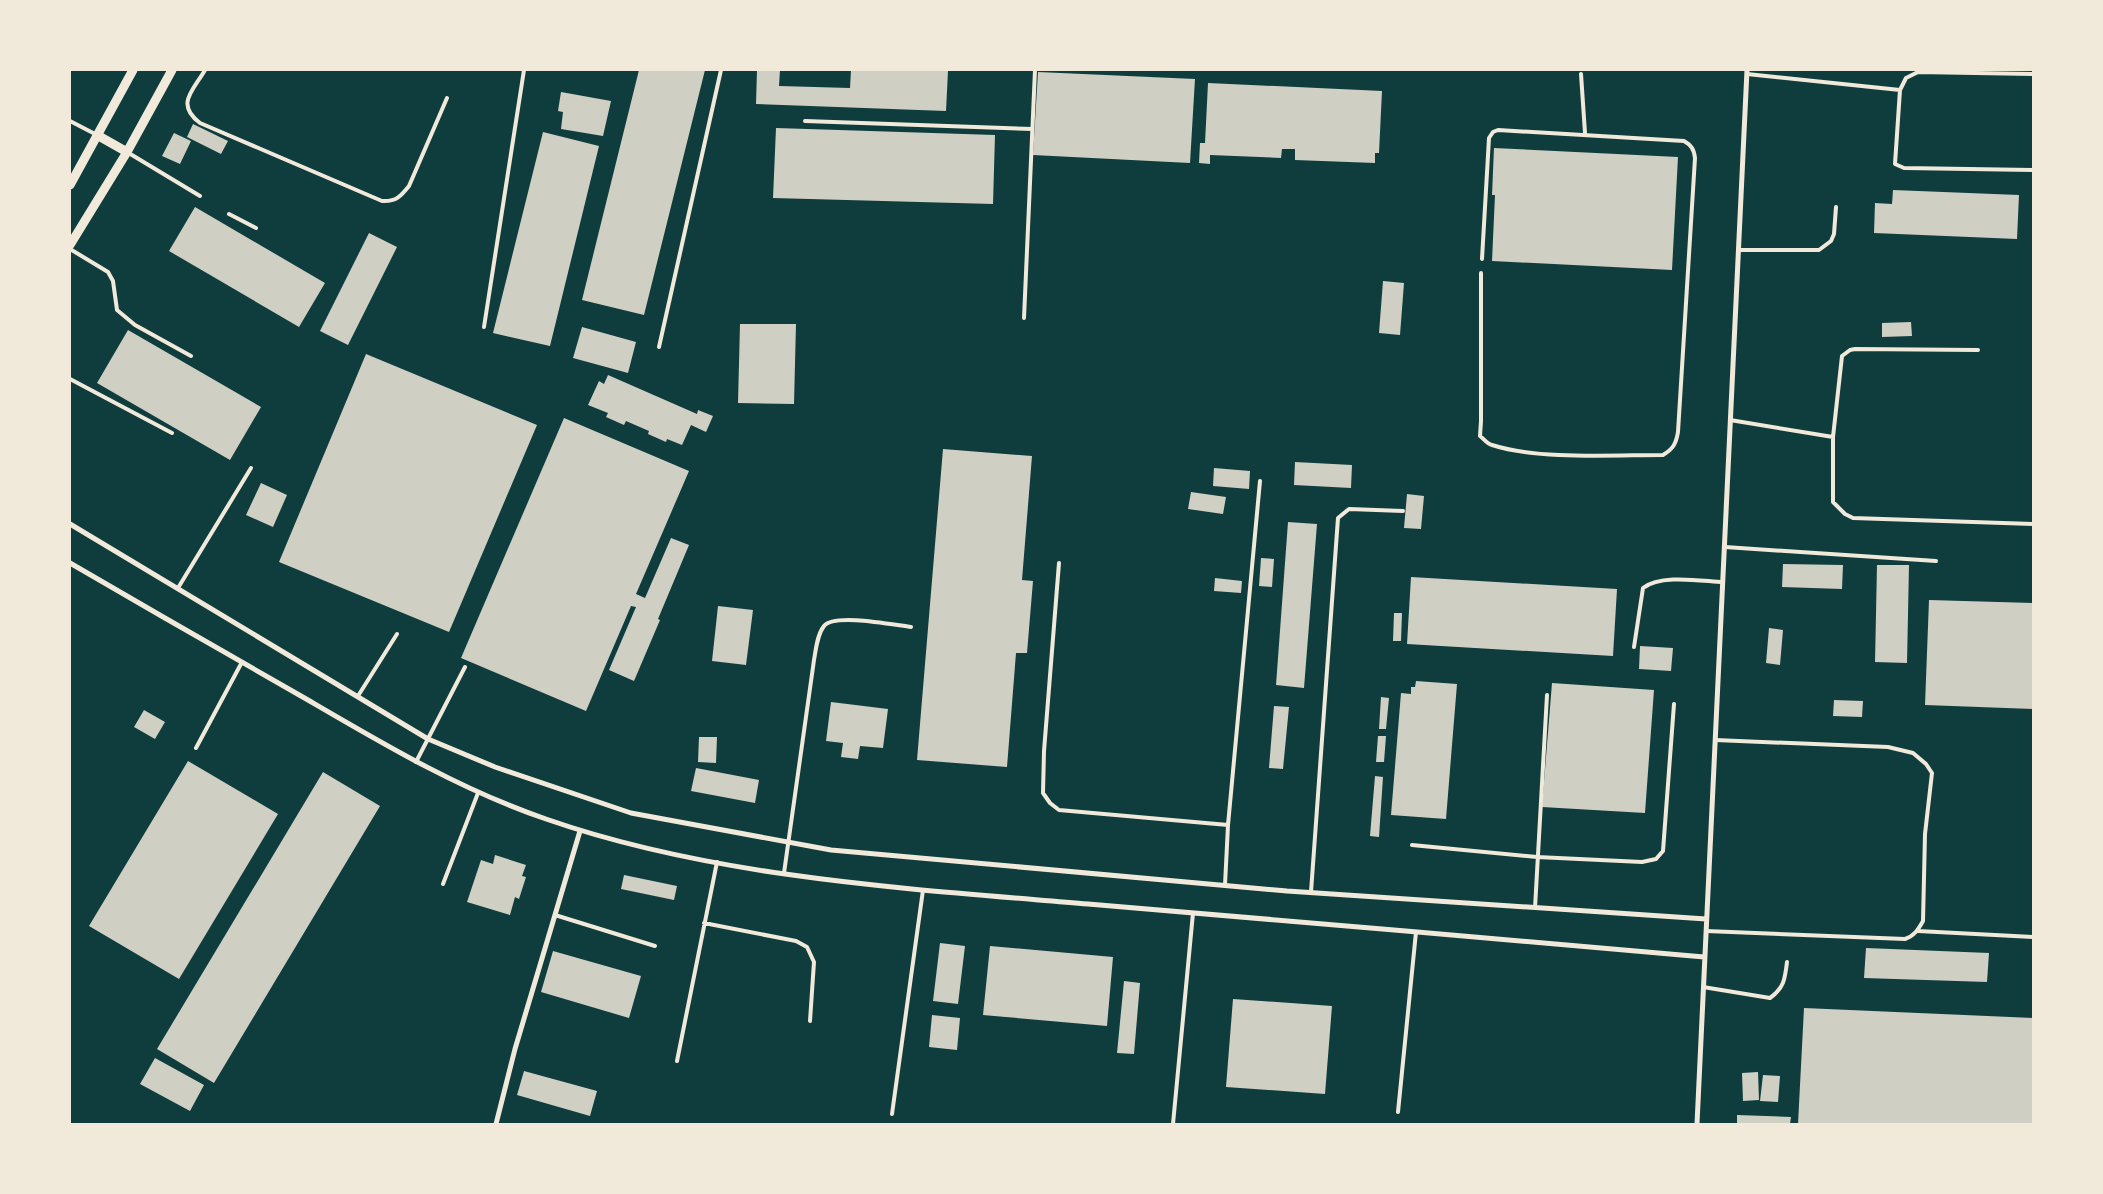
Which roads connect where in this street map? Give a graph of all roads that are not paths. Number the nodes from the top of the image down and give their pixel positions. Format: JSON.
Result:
{"nodes":[{"id":1,"x":133,"y":70,"type":"edge"},
{"id":2,"x":172,"y":70,"type":"edge"},
{"id":3,"x":205,"y":70,"type":"edge"},
{"id":4,"x":524,"y":70,"type":"edge"},
{"id":5,"x":721,"y":70,"type":"edge"},
{"id":6,"x":1035,"y":70,"type":"edge"},
{"id":7,"x":1747,"y":72,"type":"edge"},
{"id":8,"x":1581,"y":74,"type":"dead end"},
{"id":9,"x":2033,"y":74,"type":"edge"},
{"id":10,"x":1900,"y":90,"type":"junction"},
{"id":11,"x":447,"y":98,"type":"dead end"},
{"id":12,"x":70,"y":121,"type":"edge"},
{"id":13,"x":805,"y":121,"type":"dead end"},
{"id":14,"x":1032,"y":129,"type":"junction"},
{"id":15,"x":1585,"y":133,"type":"junction"},
{"id":16,"x":97,"y":135,"type":"junction"},
{"id":17,"x":127,"y":152,"type":"junction"},
{"id":18,"x":2033,"y":170,"type":"edge"},
{"id":19,"x":70,"y":185,"type":"edge"},
{"id":20,"x":200,"y":196,"type":"dead end"},
{"id":21,"x":1836,"y":208,"type":"dead end"},
{"id":22,"x":229,"y":214,"type":"dead end"},
{"id":23,"x":256,"y":228,"type":"dead end"},
{"id":24,"x":70,"y":247,"type":"edge"},
{"id":25,"x":1739,"y":250,"type":"junction"},
{"id":26,"x":1482,"y":259,"type":"dead end"},
{"id":27,"x":1481,"y":273,"type":"dead end"},
{"id":28,"x":1024,"y":318,"type":"dead end"},
{"id":29,"x":484,"y":327,"type":"dead end"},
{"id":30,"x":659,"y":347,"type":"dead end"},
{"id":31,"x":1978,"y":350,"type":"dead end"},
{"id":32,"x":191,"y":356,"type":"dead end"},
{"id":33,"x":70,"y":379,"type":"edge"},
{"id":34,"x":1730,"y":420,"type":"junction"},
{"id":35,"x":172,"y":433,"type":"dead end"},
{"id":36,"x":1833,"y":437,"type":"junction"},
{"id":37,"x":251,"y":468,"type":"dead end"},
{"id":38,"x":1260,"y":481,"type":"dead end"},
{"id":39,"x":1403,"y":511,"type":"dead end"},
{"id":40,"x":70,"y":524,"type":"edge"},
{"id":41,"x":2033,"y":524,"type":"edge"},
{"id":42,"x":1724,"y":547,"type":"junction"},
{"id":43,"x":1936,"y":561,"type":"dead end"},
{"id":44,"x":70,"y":563,"type":"edge"},
{"id":45,"x":1059,"y":563,"type":"dead end"},
{"id":46,"x":1723,"y":582,"type":"junction"},
{"id":47,"x":178,"y":588,"type":"junction"},
{"id":48,"x":911,"y":627,"type":"dead end"},
{"id":49,"x":397,"y":634,"type":"dead end"},
{"id":50,"x":1634,"y":647,"type":"dead end"},
{"id":51,"x":242,"y":662,"type":"junction"},
{"id":52,"x":465,"y":666,"type":"dead end"},
{"id":53,"x":1548,"y":695,"type":"dead end"},
{"id":54,"x":358,"y":696,"type":"junction"},
{"id":55,"x":1674,"y":704,"type":"dead end"},
{"id":56,"x":428,"y":739,"type":"junction"},
{"id":57,"x":1715,"y":740,"type":"junction"},
{"id":58,"x":196,"y":748,"type":"dead end"},
{"id":59,"x":416,"y":763,"type":"junction"},
{"id":60,"x":478,"y":793,"type":"junction"},
{"id":61,"x":1228,"y":825,"type":"junction"},
{"id":62,"x":580,"y":831,"type":"junction"},
{"id":63,"x":789,"y":842,"type":"junction"},
{"id":64,"x":1412,"y":845,"type":"dead end"},
{"id":65,"x":1537,"y":857,"type":"junction"},
{"id":66,"x":717,"y":862,"type":"junction"},
{"id":67,"x":784,"y":873,"type":"junction"},
{"id":68,"x":443,"y":884,"type":"dead end"},
{"id":69,"x":1226,"y":885,"type":"junction"},
{"id":70,"x":923,"y":890,"type":"junction"},
{"id":71,"x":1311,"y":892,"type":"junction"},
{"id":72,"x":1535,"y":908,"type":"junction"},
{"id":73,"x":1193,"y":913,"type":"junction"},
{"id":74,"x":555,"y":915,"type":"junction"},
{"id":75,"x":1706,"y":919,"type":"junction"},
{"id":76,"x":704,"y":923,"type":"junction"},
{"id":77,"x":1918,"y":930,"type":"junction"},
{"id":78,"x":1706,"y":931,"type":"junction"},
{"id":79,"x":1416,"y":932,"type":"junction"},
{"id":80,"x":2033,"y":937,"type":"edge"},
{"id":81,"x":655,"y":946,"type":"dead end"},
{"id":82,"x":1704,"y":957,"type":"junction"},
{"id":83,"x":1787,"y":962,"type":"dead end"},
{"id":84,"x":1703,"y":987,"type":"junction"},
{"id":85,"x":810,"y":1021,"type":"dead end"},
{"id":86,"x":677,"y":1061,"type":"dead end"},
{"id":87,"x":1398,"y":1112,"type":"dead end"},
{"id":88,"x":892,"y":1114,"type":"dead end"},
{"id":89,"x":496,"y":1124,"type":"edge"},
{"id":90,"x":1173,"y":1124,"type":"edge"},
{"id":91,"x":1697,"y":1124,"type":"edge"}],
"edges":[{"from":1,"to":16,"type":"street"},
{"from":2,"to":17,"type":"street"},
{"from":3,"to":11,"type":"lane"},
{"from":4,"to":29,"type":"lane"},
{"from":5,"to":30,"type":"lane"},
{"from":6,"to":14,"type":"lane"},
{"from":7,"to":10,"type":"lane"},
{"from":7,"to":25,"type":"street"},
{"from":8,"to":15,"type":"lane"},
{"from":9,"to":10,"type":"lane"},
{"from":10,"to":18,"type":"lane"},
{"from":12,"to":16,"type":"lane"},
{"from":13,"to":14,"type":"lane"},
{"from":14,"to":28,"type":"lane"},
{"from":15,"to":26,"type":"lane"},
{"from":15,"to":27,"type":"lane"},
{"from":16,"to":17,"type":"street"},
{"from":16,"to":19,"type":"street"},
{"from":17,"to":20,"type":"lane"},
{"from":17,"to":24,"type":"street"},
{"from":21,"to":25,"type":"lane"},
{"from":22,"to":23,"type":"lane"},
{"from":24,"to":32,"type":"lane"},
{"from":25,"to":34,"type":"street"},
{"from":31,"to":36,"type":"lane"},
{"from":33,"to":35,"type":"lane"},
{"from":34,"to":36,"type":"lane"},
{"from":34,"to":42,"type":"street"},
{"from":36,"to":41,"type":"lane"},
{"from":37,"to":47,"type":"lane"},
{"from":38,"to":61,"type":"lane"},
{"from":39,"to":71,"type":"lane"},
{"from":40,"to":47,"type":"street"},
{"from":42,"to":43,"type":"lane"},
{"from":42,"to":46,"type":"street"},
{"from":44,"to":51,"type":"street"},
{"from":45,"to":61,"type":"lane"},
{"from":46,"to":50,"type":"lane"},
{"from":46,"to":57,"type":"street"},
{"from":47,"to":54,"type":"street"},
{"from":48,"to":63,"type":"lane"},
{"from":49,"to":54,"type":"lane"},
{"from":51,"to":58,"type":"lane"},
{"from":51,"to":59,"type":"street"},
{"from":52,"to":56,"type":"lane"},
{"from":53,"to":65,"type":"lane"},
{"from":54,"to":56,"type":"street"},
{"from":55,"to":65,"type":"lane"},
{"from":56,"to":59,"type":"lane"},
{"from":56,"to":63,"type":"street"},
{"from":57,"to":75,"type":"street"},
{"from":57,"to":77,"type":"lane"},
{"from":59,"to":60,"type":"street"},
{"from":60,"to":62,"type":"street"},
{"from":60,"to":68,"type":"lane"},
{"from":61,"to":69,"type":"lane"},
{"from":62,"to":66,"type":"street"},
{"from":62,"to":74,"type":"street"},
{"from":63,"to":67,"type":"lane"},
{"from":63,"to":69,"type":"street"},
{"from":64,"to":65,"type":"lane"},
{"from":65,"to":72,"type":"lane"},
{"from":66,"to":67,"type":"street"},
{"from":66,"to":76,"type":"lane"},
{"from":67,"to":70,"type":"street"},
{"from":69,"to":71,"type":"street"},
{"from":70,"to":73,"type":"street"},
{"from":70,"to":88,"type":"lane"},
{"from":71,"to":72,"type":"street"},
{"from":72,"to":75,"type":"street"},
{"from":73,"to":79,"type":"street"},
{"from":73,"to":90,"type":"lane"},
{"from":74,"to":81,"type":"lane"},
{"from":74,"to":89,"type":"street"},
{"from":75,"to":78,"type":"street"},
{"from":76,"to":85,"type":"lane"},
{"from":76,"to":86,"type":"lane"},
{"from":77,"to":78,"type":"lane"},
{"from":77,"to":80,"type":"lane"},
{"from":78,"to":82,"type":"street"},
{"from":79,"to":82,"type":"street"},
{"from":79,"to":87,"type":"lane"},
{"from":82,"to":84,"type":"street"},
{"from":83,"to":84,"type":"lane"},
{"from":84,"to":91,"type":"street"}]}
